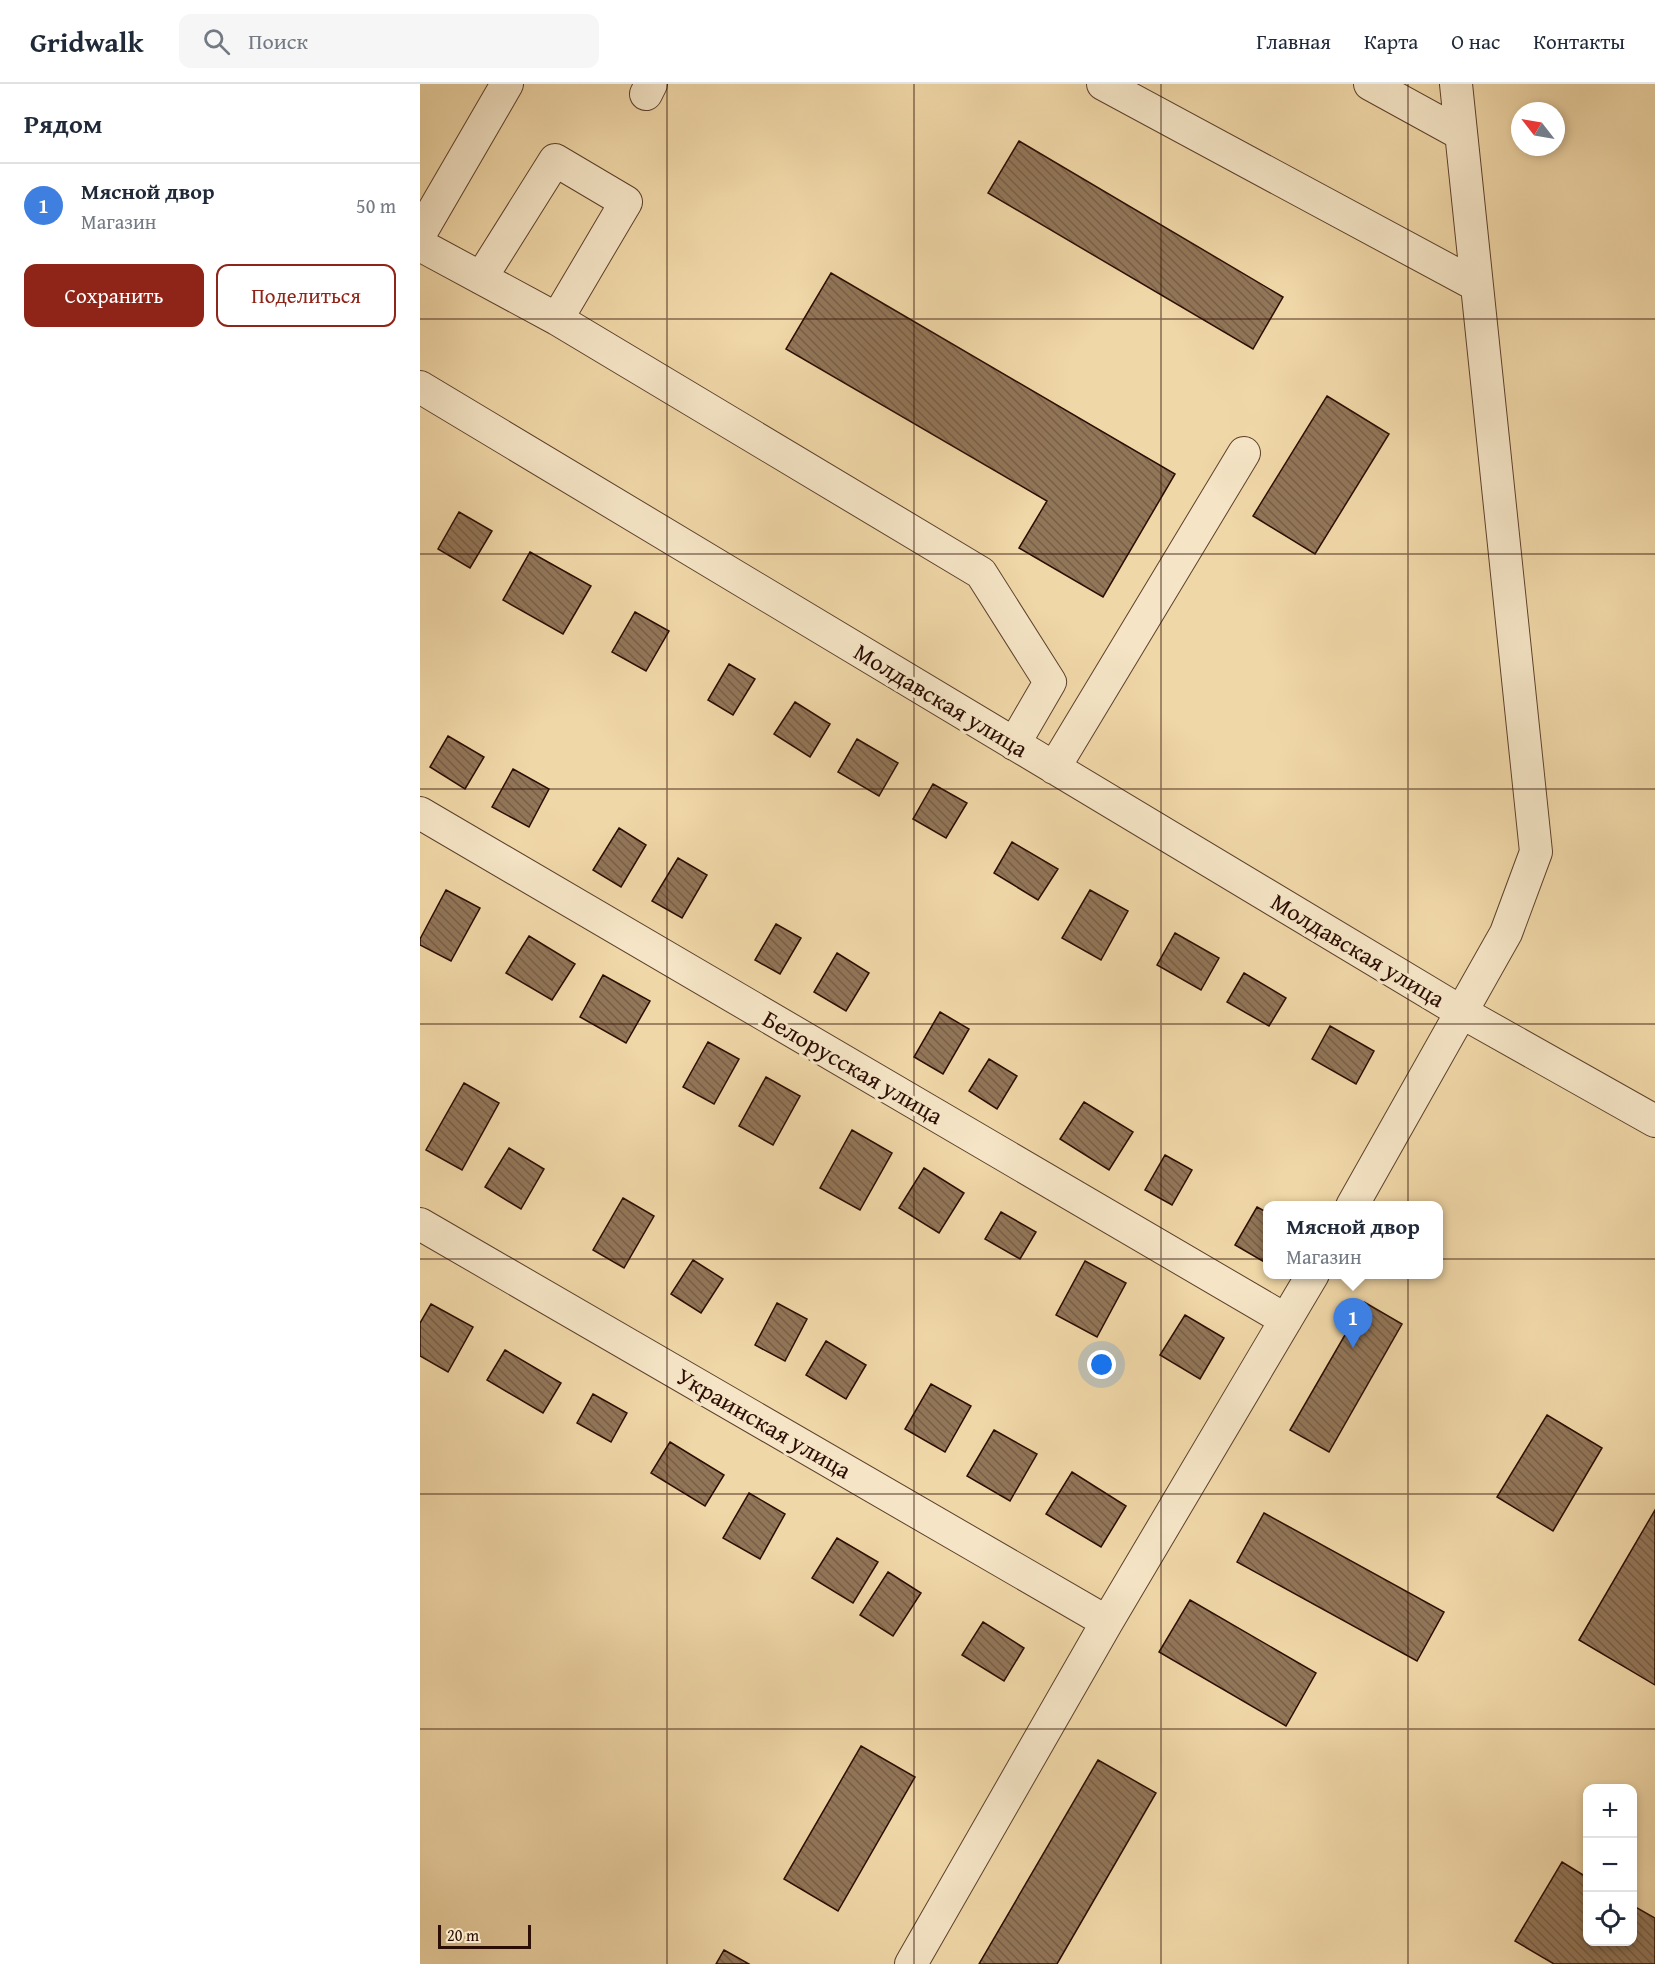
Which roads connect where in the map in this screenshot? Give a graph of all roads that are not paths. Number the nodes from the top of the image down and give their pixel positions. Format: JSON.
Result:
{"nodes":[{"id":1,"x":507,"y":84,"type":"edge"},
{"id":2,"x":1103,"y":84,"type":"edge"},
{"id":3,"x":1370,"y":84,"type":"edge"},
{"id":4,"x":1456,"y":84,"type":"edge"},
{"id":5,"x":1461,"y":134,"type":"junction"},
{"id":6,"x":420,"y":234,"type":"edge"},
{"id":7,"x":420,"y":245,"type":"edge"},
{"id":8,"x":481,"y":278,"type":"junction"},
{"id":9,"x":1476,"y":285,"type":"junction"},
{"id":10,"x":557,"y":319,"type":"junction"},
{"id":11,"x":420,"y":387,"type":"edge"},
{"id":12,"x":1244,"y":453,"type":"dead end"},
{"id":13,"x":1014,"y":744,"type":"junction"},
{"id":14,"x":1054,"y":768,"type":"junction"},
{"id":15,"x":420,"y":813,"type":"edge"},
{"id":16,"x":1463,"y":1013,"type":"junction"},
{"id":17,"x":1655,"y":1121,"type":"edge"},
{"id":18,"x":1355,"y":1201,"type":"edge"},
{"id":19,"x":420,"y":1224,"type":"edge"},
{"id":20,"x":1310,"y":1279,"type":"edge"},
{"id":21,"x":1286,"y":1320,"type":"junction"},
{"id":22,"x":1107,"y":1622,"type":"junction"},
{"id":23,"x":911,"y":1964,"type":"edge"}],
"edges":[{"from":1,"to":6,"type":"street"},
{"from":2,"to":9,"type":"street"},
{"from":3,"to":5,"type":"street"},
{"from":4,"to":5,"type":"street"},
{"from":5,"to":9,"type":"street"},
{"from":7,"to":8,"type":"street"},
{"from":8,"to":10,"type":"street"},
{"from":8,"to":10,"type":"street"},
{"from":9,"to":16,"type":"street"},
{"from":10,"to":13,"type":"street"},
{"from":11,"to":13,"type":"street","name":"Молдавская улица"},
{"from":12,"to":14,"type":"street"},
{"from":13,"to":14,"type":"street","name":"Молдавская улица"},
{"from":14,"to":16,"type":"street","name":"Молдавская улица"},
{"from":15,"to":21,"type":"street","name":"Белорусская улица"},
{"from":16,"to":17,"type":"street","name":"Молдавская улица"},
{"from":16,"to":18,"type":"street"},
{"from":19,"to":22,"type":"street","name":"Украинская улица"},
{"from":20,"to":21,"type":"street"},
{"from":21,"to":22,"type":"street"},
{"from":22,"to":23,"type":"street"}]}
